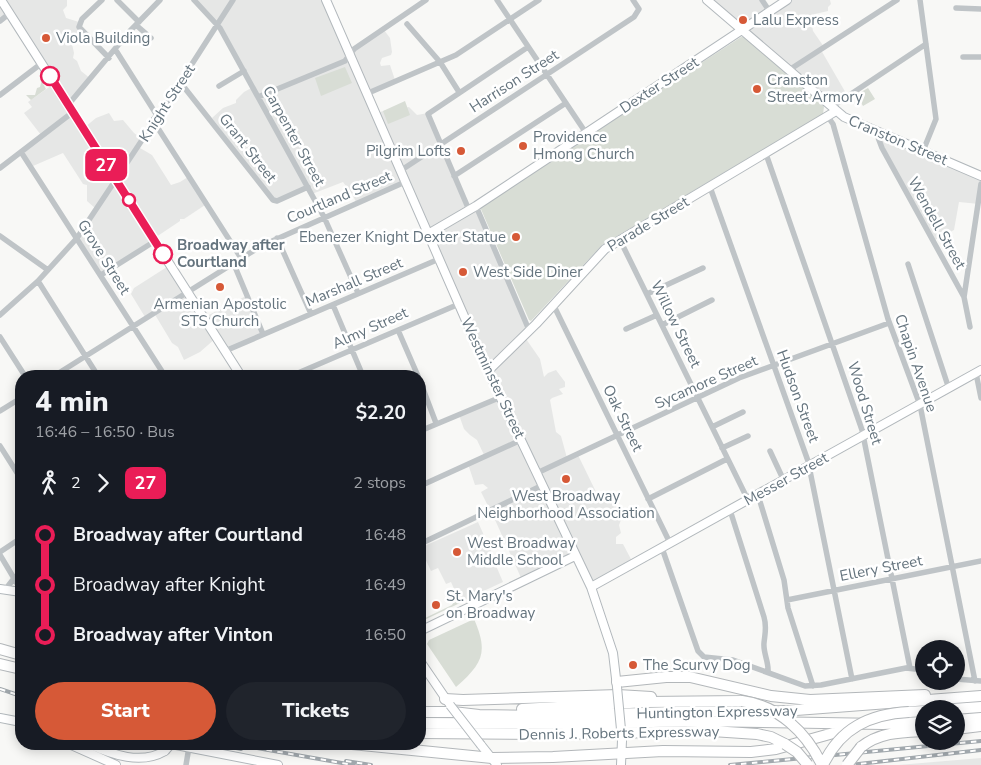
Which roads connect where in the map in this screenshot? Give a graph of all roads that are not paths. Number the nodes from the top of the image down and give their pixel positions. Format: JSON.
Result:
{"nodes":[{"id":1,"x":2,"y":0,"type":"edge"},
{"id":2,"x":102,"y":0,"type":"edge"},
{"id":3,"x":117,"y":0,"type":"edge"},
{"id":4,"x":160,"y":0,"type":"edge"},
{"id":5,"x":194,"y":0,"type":"edge"},
{"id":6,"x":233,"y":0,"type":"edge"},
{"id":7,"x":326,"y":0,"type":"edge"},
{"id":8,"x":426,"y":0,"type":"edge"},
{"id":9,"x":497,"y":0,"type":"edge"},
{"id":10,"x":540,"y":0,"type":"edge"},
{"id":11,"x":633,"y":0,"type":"edge"},
{"id":12,"x":707,"y":0,"type":"edge"},
{"id":13,"x":762,"y":0,"type":"edge"},
{"id":14,"x":787,"y":0,"type":"edge"},
{"id":15,"x":896,"y":0,"type":"edge"},
{"id":16,"x":920,"y":0,"type":"edge"},
{"id":17,"x":956,"y":8,"type":"dead end"},
{"id":18,"x":981,"y":9,"type":"edge"},
{"id":19,"x":770,"y":12,"type":"junction"},
{"id":20,"x":10,"y":14,"type":"junction"},
{"id":21,"x":0,"y":20,"type":"edge"},
{"id":22,"x":510,"y":20,"type":"junction"},
{"id":23,"x":137,"y":24,"type":"junction"},
{"id":24,"x":218,"y":24,"type":"junction"},
{"id":25,"x":407,"y":24,"type":"dead end"},
{"id":26,"x":742,"y":30,"type":"junction"},
{"id":27,"x":151,"y":38,"type":"dead end"},
{"id":28,"x":926,"y":44,"type":"junction"},
{"id":29,"x":528,"y":47,"type":"junction"},
{"id":30,"x":115,"y":49,"type":"junction"},
{"id":31,"x":349,"y":54,"type":"junction"},
{"id":32,"x":962,"y":56,"type":"dead end"},
{"id":33,"x":981,"y":57,"type":"edge"},
{"id":34,"x":109,"y":58,"type":"junction"},
{"id":35,"x":440,"y":62,"type":"junction"},
{"id":36,"x":42,"y":63,"type":"junction"},
{"id":37,"x":789,"y":70,"type":"junction"},
{"id":38,"x":244,"y":71,"type":"junction"},
{"id":39,"x":547,"y":75,"type":"junction"},
{"id":40,"x":180,"y":82,"type":"junction"},
{"id":41,"x":219,"y":86,"type":"dead end"},
{"id":42,"x":459,"y":92,"type":"junction"},
{"id":43,"x":366,"y":94,"type":"junction"},
{"id":44,"x":0,"y":95,"type":"edge"},
{"id":45,"x":258,"y":96,"type":"junction"},
{"id":46,"x":566,"y":104,"type":"junction"},
{"id":47,"x":70,"y":108,"type":"junction"},
{"id":48,"x":834,"y":110,"type":"junction"},
{"id":49,"x":828,"y":117,"type":"junction"},
{"id":50,"x":156,"y":120,"type":"junction"},
{"id":51,"x":586,"y":132,"type":"junction"},
{"id":52,"x":876,"y":132,"type":"junction"},
{"id":53,"x":440,"y":145,"type":"junction"},
{"id":54,"x":923,"y":151,"type":"junction"},
{"id":55,"x":21,"y":152,"type":"junction"},
{"id":56,"x":766,"y":154,"type":"junction"},
{"id":57,"x":0,"y":168,"type":"edge"},
{"id":58,"x":400,"y":171,"type":"junction"},
{"id":59,"x":454,"y":176,"type":"junction"},
{"id":60,"x":981,"y":176,"type":"edge"},
{"id":61,"x":116,"y":181,"type":"junction"},
{"id":62,"x":405,"y":182,"type":"junction"},
{"id":63,"x":981,"y":184,"type":"edge"},
{"id":64,"x":308,"y":187,"type":"junction"},
{"id":65,"x":710,"y":187,"type":"junction"},
{"id":66,"x":472,"y":208,"type":"junction"},
{"id":67,"x":324,"y":217,"type":"junction"},
{"id":68,"x":428,"y":234,"type":"junction"},
{"id":69,"x":0,"y":236,"type":"edge"},
{"id":70,"x":77,"y":238,"type":"junction"},
{"id":71,"x":277,"y":238,"type":"junction"},
{"id":72,"x":620,"y":240,"type":"junction"},
{"id":73,"x":155,"y":241,"type":"junction"},
{"id":74,"x":241,"y":258,"type":"junction"},
{"id":75,"x":439,"y":259,"type":"junction"},
{"id":76,"x":233,"y":262,"type":"junction"},
{"id":77,"x":908,"y":264,"type":"dead end"},
{"id":78,"x":703,"y":268,"type":"dead end"},
{"id":79,"x":48,"y":270,"type":"junction"},
{"id":80,"x":100,"y":275,"type":"junction"},
{"id":81,"x":38,"y":281,"type":"junction"},
{"id":82,"x":187,"y":292,"type":"junction"},
{"id":83,"x":358,"y":294,"type":"junction"},
{"id":84,"x":647,"y":294,"type":"junction"},
{"id":85,"x":964,"y":297,"type":"junction"},
{"id":86,"x":712,"y":300,"type":"dead end"},
{"id":87,"x":459,"y":304,"type":"junction"},
{"id":88,"x":553,"y":304,"type":"junction"},
{"id":89,"x":333,"y":305,"type":"junction"},
{"id":90,"x":311,"y":314,"type":"junction"},
{"id":91,"x":657,"y":315,"type":"junction"},
{"id":92,"x":0,"y":316,"type":"edge"},
{"id":93,"x":889,"y":323,"type":"junction"},
{"id":94,"x":662,"y":325,"type":"junction"},
{"id":95,"x":133,"y":326,"type":"junction"},
{"id":96,"x":970,"y":327,"type":"dead end"},
{"id":97,"x":626,"y":329,"type":"dead end"},
{"id":98,"x":398,"y":330,"type":"junction"},
{"id":99,"x":529,"y":330,"type":"junction"},
{"id":100,"x":264,"y":334,"type":"junction"},
{"id":101,"x":0,"y":337,"type":"edge"},
{"id":102,"x":833,"y":342,"type":"junction"},
{"id":103,"x":352,"y":350,"type":"junction"},
{"id":104,"x":225,"y":351,"type":"junction"},
{"id":105,"x":85,"y":356,"type":"junction"},
{"id":106,"x":773,"y":365,"type":"junction"},
{"id":107,"x":21,"y":370,"type":"edge"},
{"id":108,"x":63,"y":370,"type":"edge"},
{"id":109,"x":94,"y":370,"type":"edge"},
{"id":110,"x":161,"y":370,"type":"edge"},
{"id":111,"x":237,"y":370,"type":"edge"},
{"id":112,"x":312,"y":370,"type":"edge"},
{"id":113,"x":360,"y":370,"type":"edge"},
{"id":114,"x":415,"y":370,"type":"edge"},
{"id":115,"x":488,"y":371,"type":"junction"},
{"id":116,"x":978,"y":372,"type":"edge"},
{"id":117,"x":949,"y":389,"type":"junction"},
{"id":118,"x":426,"y":397,"type":"edge"},
{"id":119,"x":501,"y":397,"type":"junction"},
{"id":120,"x":698,"y":398,"type":"junction"},
{"id":121,"x":981,"y":398,"type":"edge"},
{"id":122,"x":15,"y":402,"type":"edge"},
{"id":123,"x":920,"y":405,"type":"junction"},
{"id":124,"x":0,"y":411,"type":"edge"},
{"id":125,"x":743,"y":412,"type":"dead end"},
{"id":126,"x":436,"y":423,"type":"junction"},
{"id":127,"x":426,"y":427,"type":"edge"},
{"id":128,"x":712,"y":427,"type":"junction"},
{"id":129,"x":618,"y":436,"type":"junction"},
{"id":130,"x":748,"y":436,"type":"dead end"},
{"id":131,"x":864,"y":436,"type":"junction"},
{"id":132,"x":522,"y":440,"type":"junction"},
{"id":133,"x":0,"y":446,"type":"edge"},
{"id":134,"x":722,"y":448,"type":"junction"},
{"id":135,"x":770,"y":451,"type":"dead end"},
{"id":136,"x":727,"y":459,"type":"junction"},
{"id":137,"x":810,"y":466,"type":"junction"},
{"id":138,"x":15,"y":470,"type":"edge"},
{"id":139,"x":537,"y":473,"type":"junction"},
{"id":140,"x":784,"y":481,"type":"junction"},
{"id":141,"x":426,"y":483,"type":"edge"},
{"id":142,"x":543,"y":485,"type":"junction"},
{"id":143,"x":758,"y":495,"type":"junction"},
{"id":144,"x":648,"y":499,"type":"junction"},
{"id":145,"x":748,"y":500,"type":"junction"},
{"id":146,"x":730,"y":510,"type":"junction"},
{"id":147,"x":426,"y":541,"type":"edge"},
{"id":148,"x":15,"y":542,"type":"edge"},
{"id":149,"x":670,"y":544,"type":"junction"},
{"id":150,"x":662,"y":548,"type":"junction"},
{"id":151,"x":0,"y":553,"type":"edge"},
{"id":152,"x":575,"y":556,"type":"junction"},
{"id":153,"x":981,"y":561,"type":"edge"},
{"id":154,"x":952,"y":567,"type":"junction"},
{"id":155,"x":14,"y":577,"type":"joint"},
{"id":156,"x":892,"y":579,"type":"junction"},
{"id":157,"x":591,"y":588,"type":"junction"},
{"id":158,"x":3,"y":590,"type":"edge"},
{"id":159,"x":834,"y":590,"type":"junction"},
{"id":160,"x":787,"y":600,"type":"junction"},
{"id":161,"x":426,"y":628,"type":"edge"},
{"id":162,"x":0,"y":649,"type":"edge"},
{"id":163,"x":15,"y":653,"type":"edge"},
{"id":164,"x":0,"y":664,"type":"edge"},
{"id":165,"x":15,"y":668,"type":"edge"},
{"id":166,"x":910,"y":668,"type":"junction"},
{"id":167,"x":915,"y":669,"type":"edge"},
{"id":168,"x":426,"y":670,"type":"edge"},
{"id":169,"x":768,"y":672,"type":"junction"},
{"id":170,"x":852,"y":679,"type":"junction"},
{"id":171,"x":965,"y":680,"type":"edge"},
{"id":172,"x":978,"y":681,"type":"edge"},
{"id":173,"x":617,"y":684,"type":"junction"},
{"id":174,"x":813,"y":686,"type":"junction"},
{"id":175,"x":981,"y":696,"type":"edge"},
{"id":176,"x":968,"y":698,"type":"junction"},
{"id":177,"x":680,"y":702,"type":"junction"},
{"id":178,"x":450,"y":705,"type":"junction"},
{"id":179,"x":981,"y":707,"type":"edge"},
{"id":180,"x":965,"y":708,"type":"edge"},
{"id":181,"x":426,"y":711,"type":"edge"},
{"id":182,"x":915,"y":712,"type":"edge"},
{"id":183,"x":0,"y":718,"type":"edge"},
{"id":184,"x":981,"y":718,"type":"edge"},
{"id":185,"x":965,"y":719,"type":"edge"},
{"id":186,"x":15,"y":720,"type":"edge"},
{"id":187,"x":915,"y":722,"type":"edge"},
{"id":188,"x":426,"y":723,"type":"edge"},
{"id":189,"x":873,"y":724,"type":"junction"},
{"id":190,"x":981,"y":726,"type":"edge"},
{"id":191,"x":965,"y":727,"type":"edge"},
{"id":192,"x":915,"y":732,"type":"edge"},
{"id":193,"x":426,"y":733,"type":"edge"},
{"id":194,"x":457,"y":734,"type":"junction"},
{"id":195,"x":426,"y":737,"type":"edge"},
{"id":196,"x":82,"y":750,"type":"edge"},
{"id":197,"x":102,"y":750,"type":"edge"},
{"id":198,"x":166,"y":750,"type":"edge"},
{"id":199,"x":188,"y":750,"type":"edge"},
{"id":200,"x":201,"y":750,"type":"edge"},
{"id":201,"x":399,"y":750,"type":"edge"},
{"id":202,"x":622,"y":754,"type":"junction"},
{"id":203,"x":248,"y":762,"type":"edge"},
{"id":204,"x":494,"y":762,"type":"edge"},
{"id":205,"x":116,"y":765,"type":"edge"},
{"id":206,"x":186,"y":765,"type":"edge"},
{"id":207,"x":278,"y":765,"type":"edge"},
{"id":208,"x":621,"y":765,"type":"edge"},
{"id":209,"x":808,"y":765,"type":"edge"},
{"id":210,"x":822,"y":765,"type":"edge"},
{"id":211,"x":847,"y":765,"type":"edge"}],
"edges":[{"from":1,"to":20,"type":"main road"},
{"from":2,"to":34,"type":"street"},
{"from":3,"to":23,"type":"street"},
{"from":4,"to":23,"type":"street"},
{"from":5,"to":24,"type":"street","name":"Carpenter Street"},
{"from":6,"to":24,"type":"street","name":"Knight Street"},
{"from":7,"to":31,"type":"main road","name":"Westminster Street"},
{"from":8,"to":31,"type":"street"},
{"from":9,"to":22,"type":"street"},
{"from":10,"to":22,"type":"street"},
{"from":11,"to":39,"type":"street","name":"Harrison Street"},
{"from":12,"to":26,"type":"main road","name":"Cranston Street"},
{"from":13,"to":19,"type":"street"},
{"from":14,"to":19,"type":"main road","name":"Dexter Street"},
{"from":15,"to":37,"type":"street"},
{"from":16,"to":28,"type":"street"},
{"from":17,"to":18,"type":"street"},
{"from":19,"to":26,"type":"main road","name":"Dexter Street"},
{"from":20,"to":21,"type":"street"},
{"from":20,"to":36,"type":"main road"},
{"from":22,"to":29,"type":"street"},
{"from":22,"to":35,"type":"street"},
{"from":23,"to":27,"type":"street"},
{"from":23,"to":30,"type":"street"},
{"from":24,"to":38,"type":"street","name":"Carpenter Street"},
{"from":24,"to":40,"type":"street","name":"Knight Street"},
{"from":25,"to":35,"type":"street"},
{"from":26,"to":37,"type":"main road","name":"Cranston Street"},
{"from":26,"to":51,"type":"main road","name":"Dexter Street"},
{"from":28,"to":48,"type":"street","name":"Parade Street"},
{"from":28,"to":54,"type":"street"},
{"from":29,"to":39,"type":"street"},
{"from":29,"to":42,"type":"street"},
{"from":30,"to":34,"type":"street"},
{"from":30,"to":50,"type":"street"},
{"from":31,"to":43,"type":"main road","name":"Westminster Street"},
{"from":31,"to":45,"type":"street"},
{"from":32,"to":33,"type":"street"},
{"from":34,"to":47,"type":"street"},
{"from":35,"to":42,"type":"street"},
{"from":35,"to":43,"type":"street"},
{"from":36,"to":44,"type":"street"},
{"from":36,"to":47,"type":"main road"},
{"from":37,"to":48,"type":"main road","name":"Cranston Street"},
{"from":38,"to":41,"type":"street"},
{"from":38,"to":45,"type":"street","name":"Carpenter Street"},
{"from":39,"to":46,"type":"street"},
{"from":39,"to":53,"type":"street","name":"Harrison Street"},
{"from":40,"to":50,"type":"street","name":"Knight Street"},
{"from":40,"to":64,"type":"street","name":"Grant Street"},
{"from":42,"to":53,"type":"street"},
{"from":43,"to":58,"type":"main road","name":"Westminster Street"},
{"from":45,"to":64,"type":"street","name":"Carpenter Street"},
{"from":46,"to":51,"type":"street"},
{"from":46,"to":59,"type":"street"},
{"from":47,"to":55,"type":"street"},
{"from":47,"to":61,"type":"main road"},
{"from":48,"to":49,"type":"main road","name":"Parade Street"},
{"from":48,"to":52,"type":"main road","name":"Cranston Street"},
{"from":49,"to":56,"type":"main road","name":"Parade Street"},
{"from":49,"to":93,"type":"street","name":"Chapin Avenue"},
{"from":50,"to":61,"type":"street","name":"Knight Street"},
{"from":50,"to":74,"type":"street"},
{"from":51,"to":66,"type":"main road","name":"Dexter Street"},
{"from":52,"to":54,"type":"main road","name":"Cranston Street"},
{"from":52,"to":85,"type":"street","name":"Wendell Street"},
{"from":53,"to":58,"type":"street","name":"Harrison Street"},
{"from":53,"to":59,"type":"street"},
{"from":54,"to":60,"type":"main road","name":"Cranston Street"},
{"from":55,"to":57,"type":"street"},
{"from":55,"to":70,"type":"street","name":"Grove Street"},
{"from":56,"to":65,"type":"main road","name":"Parade Street"},
{"from":56,"to":102,"type":"street","name":"Wood Street"},
{"from":58,"to":62,"type":"main road","name":"Westminster Street"},
{"from":59,"to":66,"type":"street"},
{"from":61,"to":70,"type":"street","name":"Knight Street"},
{"from":61,"to":73,"type":"main road"},
{"from":62,"to":67,"type":"street","name":"Courtland Street"},
{"from":62,"to":68,"type":"main road","name":"Westminster Street"},
{"from":63,"to":85,"type":"street"},
{"from":64,"to":67,"type":"street","name":"Carpenter Street"},
{"from":65,"to":72,"type":"main road","name":"Parade Street"},
{"from":65,"to":106,"type":"street","name":"Hudson Street"},
{"from":66,"to":68,"type":"main road","name":"Dexter Street"},
{"from":66,"to":99,"type":"street"},
{"from":67,"to":71,"type":"street","name":"Courtland Street"},
{"from":67,"to":83,"type":"street","name":"Carpenter Street"},
{"from":68,"to":75,"type":"main road","name":"Westminster Street"},
{"from":69,"to":79,"type":"street"},
{"from":70,"to":79,"type":"street","name":"Knight Street"},
{"from":70,"to":80,"type":"street","name":"Grove Street"},
{"from":71,"to":74,"type":"street","name":"Courtland Street"},
{"from":71,"to":90,"type":"street"},
{"from":72,"to":84,"type":"street","name":"Willow Street"},
{"from":72,"to":88,"type":"main road","name":"Parade Street"},
{"from":73,"to":80,"type":"street"},
{"from":73,"to":82,"type":"main road"},
{"from":74,"to":76,"type":"street","name":"Courtland Street"},
{"from":75,"to":83,"type":"street","name":"Marshall Street"},
{"from":75,"to":87,"type":"main road","name":"Westminster Street"},
{"from":76,"to":82,"type":"street","name":"Courtland Street"},
{"from":76,"to":100,"type":"street"},
{"from":77,"to":117,"type":"street"},
{"from":78,"to":84,"type":"street"},
{"from":79,"to":81,"type":"street","name":"Knight Street"},
{"from":80,"to":95,"type":"street","name":"Grove Street"},
{"from":81,"to":92,"type":"street","name":"Knight Street"},
{"from":81,"to":105,"type":"street"},
{"from":82,"to":95,"type":"street","name":"Courtland Street"},
{"from":82,"to":104,"type":"main road"},
{"from":83,"to":89,"type":"street","name":"Marshall Street"},
{"from":84,"to":91,"type":"street","name":"Willow Street"},
{"from":85,"to":96,"type":"street","name":"Wendell Street"},
{"from":86,"to":94,"type":"street"},
{"from":87,"to":98,"type":"street","name":"Almy Street"},
{"from":87,"to":115,"type":"main road","name":"Westminster Street"},
{"from":88,"to":99,"type":"main road","name":"Parade Street"},
{"from":88,"to":129,"type":"street","name":"Oak Street"},
{"from":89,"to":90,"type":"street","name":"Marshall Street"},
{"from":89,"to":103,"type":"street"},
{"from":90,"to":100,"type":"street","name":"Marshall Street"},
{"from":91,"to":94,"type":"street","name":"Willow Street"},
{"from":91,"to":97,"type":"street"},
{"from":93,"to":102,"type":"street","name":"Sycamore Street"},
{"from":93,"to":123,"type":"street","name":"Chapin Avenue"},
{"from":94,"to":120,"type":"street","name":"Willow Street"},
{"from":95,"to":105,"type":"street","name":"Courtland Street"},
{"from":95,"to":110,"type":"street","name":"Grove Street"},
{"from":98,"to":103,"type":"street","name":"Almy Street"},
{"from":98,"to":114,"type":"street"},
{"from":99,"to":115,"type":"main road","name":"Parade Street"},
{"from":100,"to":104,"type":"street","name":"Marshall Street"},
{"from":101,"to":107,"type":"street"},
{"from":102,"to":106,"type":"street","name":"Sycamore Street"},
{"from":102,"to":131,"type":"street","name":"Wood Street"},
{"from":103,"to":112,"type":"street","name":"Almy Street"},
{"from":103,"to":113,"type":"street"},
{"from":104,"to":111,"type":"main road"},
{"from":105,"to":108,"type":"street","name":"Courtland Street"},
{"from":105,"to":109,"type":"street"},
{"from":106,"to":120,"type":"street","name":"Sycamore Street"},
{"from":106,"to":137,"type":"street","name":"Hudson Street"},
{"from":115,"to":119,"type":"main road","name":"Westminster Street"},
{"from":116,"to":117,"type":"main road","name":"Messer Street"},
{"from":116,"to":121,"type":"street"},
{"from":117,"to":123,"type":"main road","name":"Messer Street"},
{"from":118,"to":126,"type":"street"},
{"from":119,"to":126,"type":"street"},
{"from":119,"to":132,"type":"main road","name":"Westminster Street"},
{"from":120,"to":128,"type":"street","name":"Willow Street"},
{"from":120,"to":129,"type":"street","name":"Sycamore Street"},
{"from":122,"to":124,"type":"street"},
{"from":123,"to":131,"type":"main road","name":"Messer Street"},
{"from":123,"to":154,"type":"street","name":"Chapin Avenue"},
{"from":125,"to":128,"type":"street"},
{"from":126,"to":127,"type":"street"},
{"from":128,"to":134,"type":"street","name":"Willow Street"},
{"from":129,"to":139,"type":"street","name":"Sycamore Street"},
{"from":129,"to":144,"type":"street","name":"Oak Street"},
{"from":130,"to":134,"type":"street"},
{"from":131,"to":137,"type":"main road","name":"Messer Street"},
{"from":131,"to":156,"type":"street","name":"Wood Street"},
{"from":132,"to":139,"type":"main road","name":"Westminster Street"},
{"from":132,"to":141,"type":"street"},
{"from":133,"to":138,"type":"street"},
{"from":134,"to":136,"type":"street","name":"Willow Street"},
{"from":135,"to":140,"type":"street"},
{"from":136,"to":144,"type":"street"},
{"from":136,"to":145,"type":"street","name":"Willow Street"},
{"from":137,"to":140,"type":"main road","name":"Messer Street"},
{"from":137,"to":159,"type":"street","name":"Hudson Street"},
{"from":139,"to":142,"type":"main road","name":"Westminster Street"},
{"from":140,"to":143,"type":"main road","name":"Messer Street"},
{"from":142,"to":147,"type":"street"},
{"from":142,"to":152,"type":"main road","name":"Westminster Street"},
{"from":143,"to":145,"type":"main road","name":"Messer Street"},
{"from":143,"to":160,"type":"street"},
{"from":144,"to":149,"type":"street","name":"Oak Street"},
{"from":145,"to":146,"type":"main road","name":"Messer Street"},
{"from":146,"to":149,"type":"main road","name":"Messer Street"},
{"from":146,"to":169,"type":"street"},
{"from":148,"to":151,"type":"street"},
{"from":149,"to":150,"type":"main road","name":"Messer Street"},
{"from":150,"to":157,"type":"main road","name":"Messer Street"},
{"from":150,"to":169,"type":"street"},
{"from":151,"to":155,"type":"street"},
{"from":152,"to":157,"type":"main road","name":"Westminster Street"},
{"from":152,"to":161,"type":"main road"},
{"from":153,"to":154,"type":"street","name":"Ellery Street"},
{"from":154,"to":156,"type":"street","name":"Ellery Street"},
{"from":154,"to":172,"type":"street","name":"Chapin Avenue"},
{"from":155,"to":158,"type":"street"},
{"from":156,"to":159,"type":"street","name":"Ellery Street"},
{"from":156,"to":166,"type":"street","name":"Wood Street"},
{"from":157,"to":173,"type":"main road","name":"Westminster Street"},
{"from":159,"to":160,"type":"street","name":"Ellery Street"},
{"from":159,"to":170,"type":"street","name":"Hudson Street"},
{"from":160,"to":174,"type":"street"},
{"from":162,"to":163,"type":"highway"},
{"from":164,"to":165,"type":"highway"},
{"from":166,"to":167,"type":"street"},
{"from":166,"to":170,"type":"street"},
{"from":168,"to":178,"type":"main road"},
{"from":169,"to":174,"type":"street"},
{"from":170,"to":174,"type":"street"},
{"from":171,"to":172,"type":"street"},
{"from":173,"to":176,"type":"highway"},
{"from":173,"to":202,"type":"main road","name":"Westminster Street","bridge":true},
{"from":175,"to":176,"type":"highway","name":"Huntington Expressway"},
{"from":176,"to":178,"type":"highway","name":"Huntington Expressway"},
{"from":177,"to":178,"type":"highway","name":"Dennis J. Roberts Expressway"},
{"from":177,"to":178,"type":"highway"},
{"from":177,"to":210,"type":"highway","name":"Dennis J. Roberts Expressway","bridge":true},
{"from":178,"to":181,"type":"highway"},
{"from":178,"to":204,"type":"main road","bridge":true},
{"from":179,"to":180,"type":"highway"},
{"from":182,"to":210,"type":"highway","bridge":true},
{"from":183,"to":186,"type":"main road"},
{"from":184,"to":185,"type":"highway"},
{"from":187,"to":189,"type":"highway","name":"Huntington Expressway"},
{"from":188,"to":189,"type":"highway","name":"Huntington Expressway"},
{"from":189,"to":202,"type":"highway"},
{"from":190,"to":191,"type":"highway"},
{"from":192,"to":211,"type":"highway","bridge":true},
{"from":193,"to":194,"type":"highway","name":"Dennis J. Roberts Expressway"},
{"from":194,"to":195,"type":"highway"},
{"from":194,"to":209,"type":"highway","name":"Dennis J. Roberts Expressway","bridge":true},
{"from":196,"to":205,"type":"main road"},
{"from":197,"to":198,"type":"main road","bridge":true},
{"from":199,"to":206,"type":"street"},
{"from":200,"to":203,"type":"main road"},
{"from":201,"to":204,"type":"highway"},
{"from":202,"to":204,"type":"highway"},
{"from":202,"to":208,"type":"main road","name":"Westminster Street"},
{"from":203,"to":207,"type":"main road"}]}
